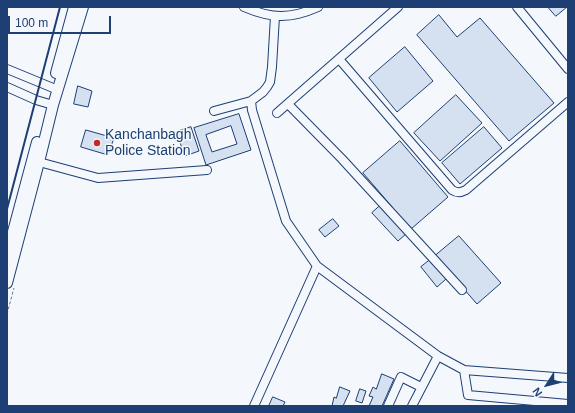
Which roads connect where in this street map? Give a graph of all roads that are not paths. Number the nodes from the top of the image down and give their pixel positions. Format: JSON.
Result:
{"nodes":[{"id":1,"x":74,"y":7,"type":"edge"},
{"id":2,"x":83,"y":7,"type":"edge"},
{"id":3,"x":244,"y":7,"type":"edge"},
{"id":4,"x":318,"y":7,"type":"edge"},
{"id":5,"x":398,"y":7,"type":"edge"},
{"id":6,"x":517,"y":7,"type":"edge"},
{"id":7,"x":275,"y":16,"type":"junction"},
{"id":8,"x":339,"y":59,"type":"junction"},
{"id":9,"x":7,"y":69,"type":"edge"},
{"id":10,"x":568,"y":69,"type":"edge"},
{"id":11,"x":7,"y":87,"type":"edge"},
{"id":12,"x":55,"y":89,"type":"junction"},
{"id":13,"x":251,"y":100,"type":"junction"},
{"id":14,"x":568,"y":102,"type":"edge"},
{"id":15,"x":288,"y":104,"type":"junction"},
{"id":16,"x":50,"y":105,"type":"junction"},
{"id":17,"x":214,"y":110,"type":"dead end"},
{"id":18,"x":277,"y":113,"type":"dead end"},
{"id":19,"x":39,"y":162,"type":"junction"},
{"id":20,"x":207,"y":170,"type":"dead end"},
{"id":21,"x":7,"y":254,"type":"edge"},
{"id":22,"x":318,"y":266,"type":"junction"},
{"id":23,"x":7,"y":283,"type":"edge"},
{"id":24,"x":462,"y":290,"type":"dead end"},
{"id":25,"x":438,"y":356,"type":"junction"},
{"id":26,"x":464,"y":370,"type":"junction"},
{"id":27,"x":568,"y":378,"type":"edge"},
{"id":28,"x":421,"y":387,"type":"junction"},
{"id":29,"x":568,"y":404,"type":"edge"},
{"id":30,"x":254,"y":406,"type":"edge"},
{"id":31,"x":388,"y":406,"type":"edge"},
{"id":32,"x":412,"y":406,"type":"edge"}],
"edges":[{"from":1,"to":12,"type":"main road"},
{"from":2,"to":12,"type":"main road"},
{"from":3,"to":7,"type":"lane"},
{"from":4,"to":7,"type":"lane"},
{"from":5,"to":8,"type":"lane"},
{"from":6,"to":10,"type":"lane"},
{"from":7,"to":13,"type":"lane"},
{"from":8,"to":14,"type":"lane"},
{"from":8,"to":15,"type":"lane"},
{"from":9,"to":12,"type":"lane"},
{"from":11,"to":16,"type":"lane"},
{"from":12,"to":16,"type":"main road"},
{"from":13,"to":17,"type":"lane"},
{"from":13,"to":22,"type":"lane"},
{"from":15,"to":18,"type":"lane"},
{"from":15,"to":24,"type":"lane"},
{"from":16,"to":19,"type":"main road"},
{"from":16,"to":21,"type":"main road"},
{"from":19,"to":20,"type":"lane"},
{"from":19,"to":23,"type":"main road"},
{"from":22,"to":25,"type":"lane"},
{"from":22,"to":30,"type":"lane"},
{"from":25,"to":26,"type":"lane"},
{"from":25,"to":28,"type":"lane"},
{"from":26,"to":27,"type":"lane"},
{"from":26,"to":29,"type":"lane"},
{"from":28,"to":31,"type":"lane"},
{"from":28,"to":32,"type":"lane"}]}
